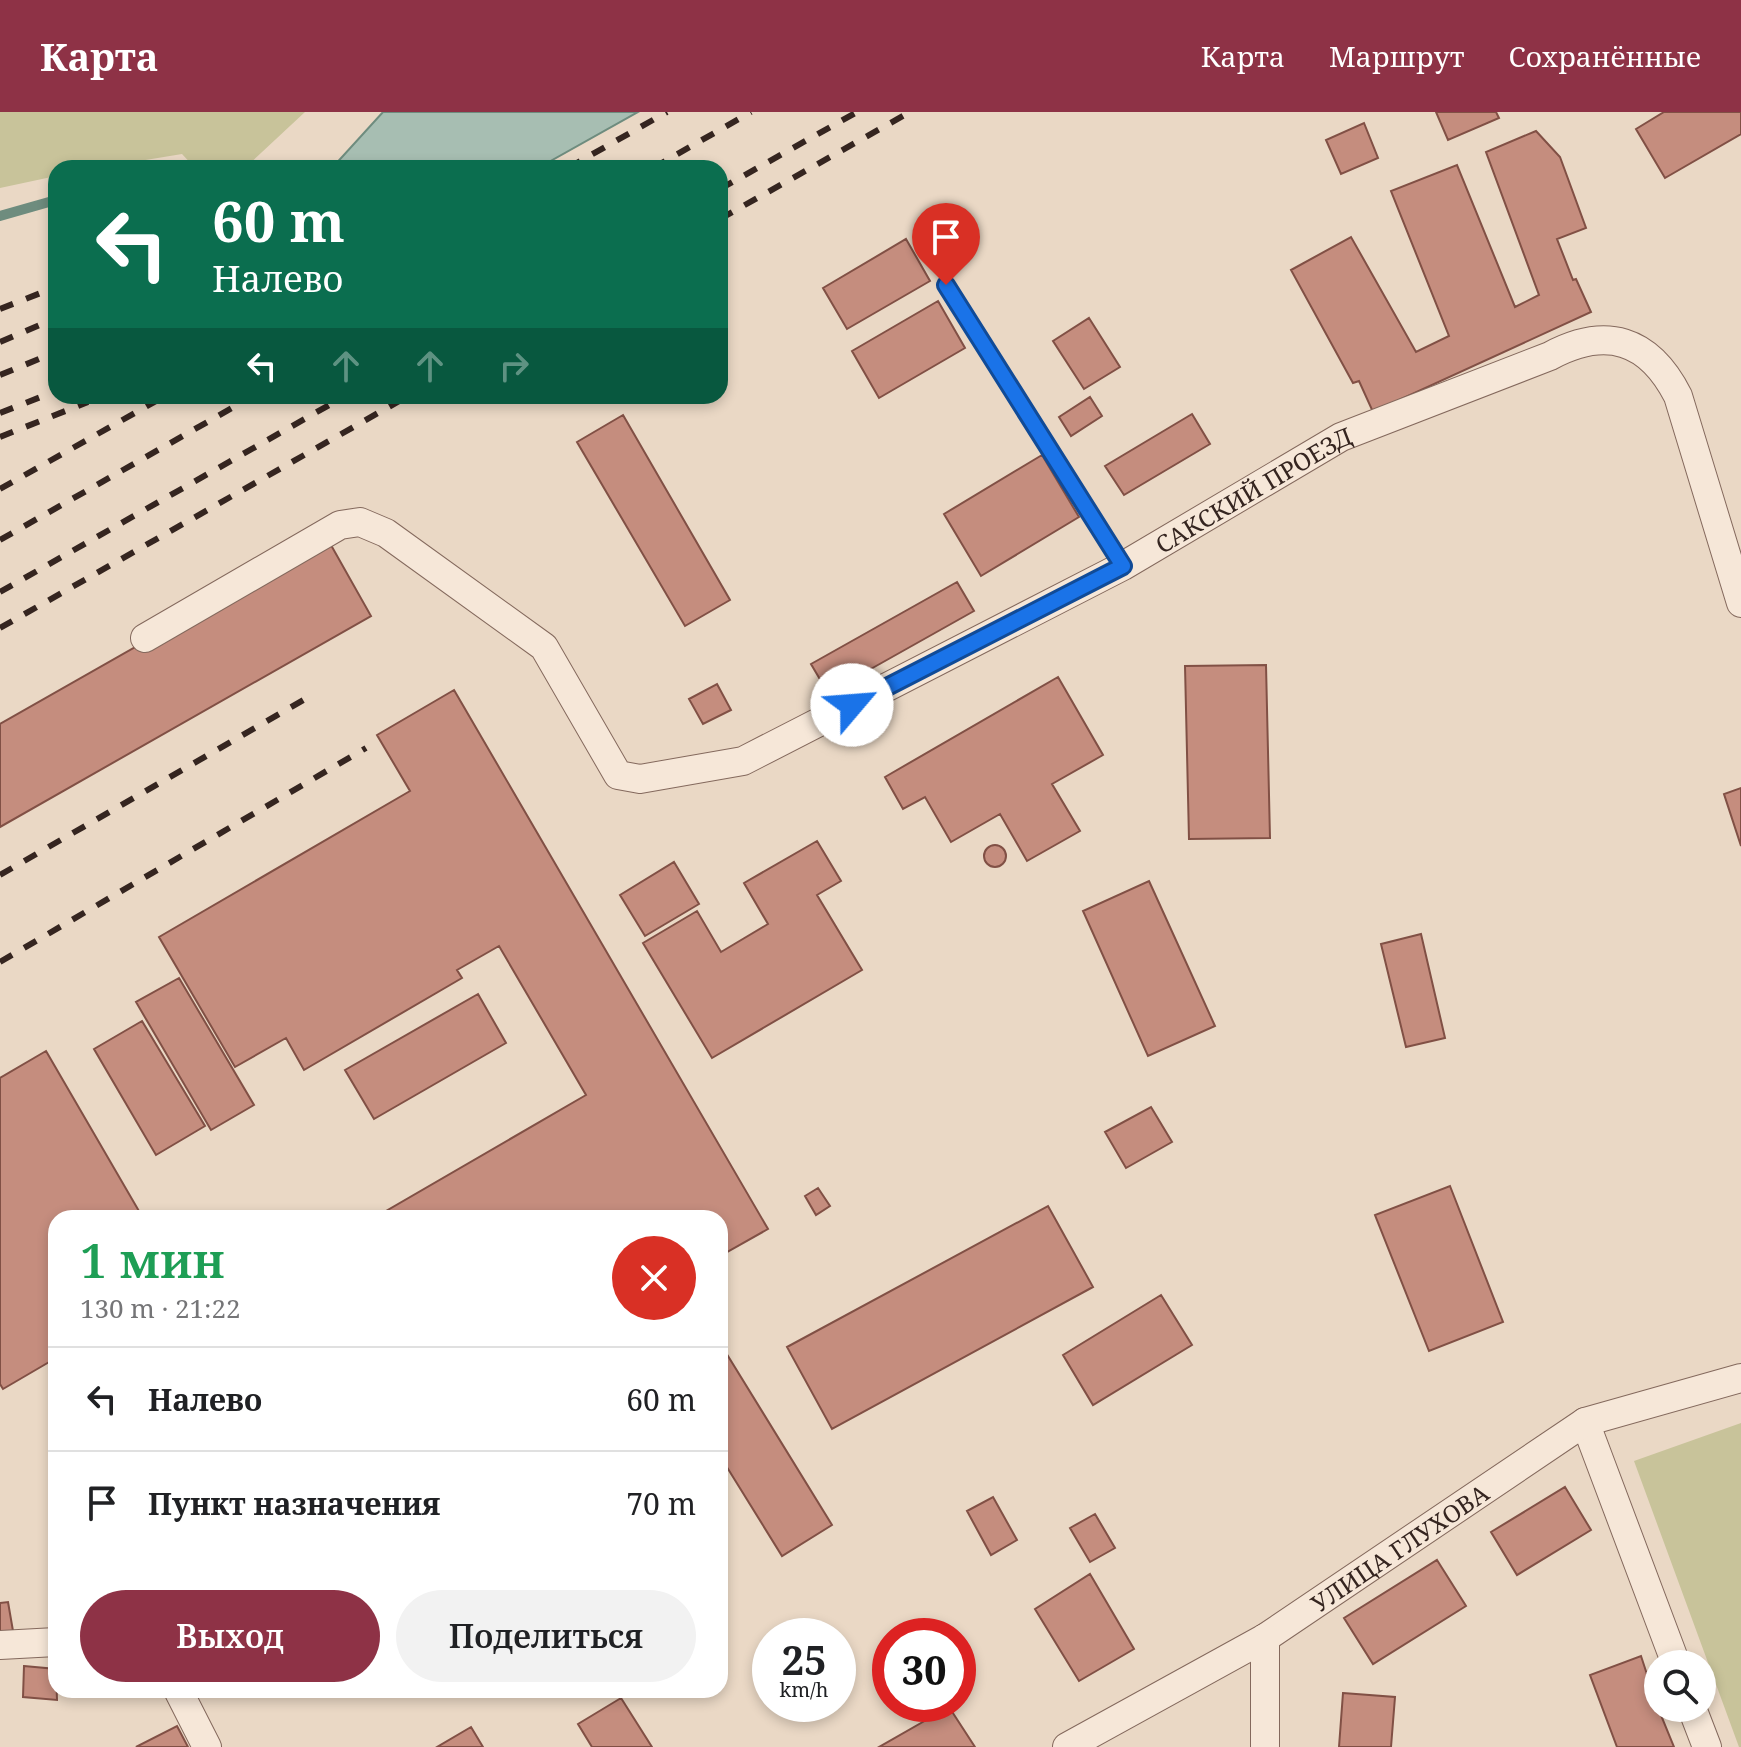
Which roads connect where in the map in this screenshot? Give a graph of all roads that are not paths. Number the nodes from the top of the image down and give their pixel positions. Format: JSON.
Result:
{"nodes":[{"id":1,"x":946,"y":285,"type":"dead end"},
{"id":2,"x":1123,"y":566,"type":"junction"},
{"id":3,"x":1741,"y":603,"type":"edge"},
{"id":4,"x":145,"y":638,"type":"dead end"},
{"id":5,"x":1741,"y":1378,"type":"edge"},
{"id":6,"x":1585,"y":1422,"type":"junction"},
{"id":7,"x":1265,"y":1638,"type":"junction"},
{"id":8,"x":48,"y":1642,"type":"edge"},
{"id":9,"x":0,"y":1645,"type":"edge"},
{"id":10,"x":1671,"y":1650,"type":"edge"},
{"id":11,"x":182,"y":1698,"type":"edge"},
{"id":12,"x":1697,"y":1722,"type":"edge"},
{"id":13,"x":207,"y":1747,"type":"edge"},
{"id":14,"x":1067,"y":1747,"type":"edge"},
{"id":15,"x":1265,"y":1747,"type":"edge"},
{"id":16,"x":1707,"y":1747,"type":"edge"}],
"edges":[{"from":1,"to":2,"type":"lane"},
{"from":2,"to":3,"type":"street","name":"САКСКИЙ ПРОЕЗД"},
{"from":2,"to":4,"type":"street","name":"САКСКИЙ ПРОЕЗД"},
{"from":5,"to":6,"type":"street","name":"УЛИЦА ГЛУХОВА"},
{"from":6,"to":7,"type":"street","name":"УЛИЦА ГЛУХОВА"},
{"from":6,"to":10,"type":"street"},
{"from":7,"to":14,"type":"street","name":"УЛИЦА ГЛУХОВА"},
{"from":7,"to":15,"type":"street"},
{"from":8,"to":9,"type":"street"},
{"from":11,"to":13,"type":"street"},
{"from":12,"to":16,"type":"street"}]}
